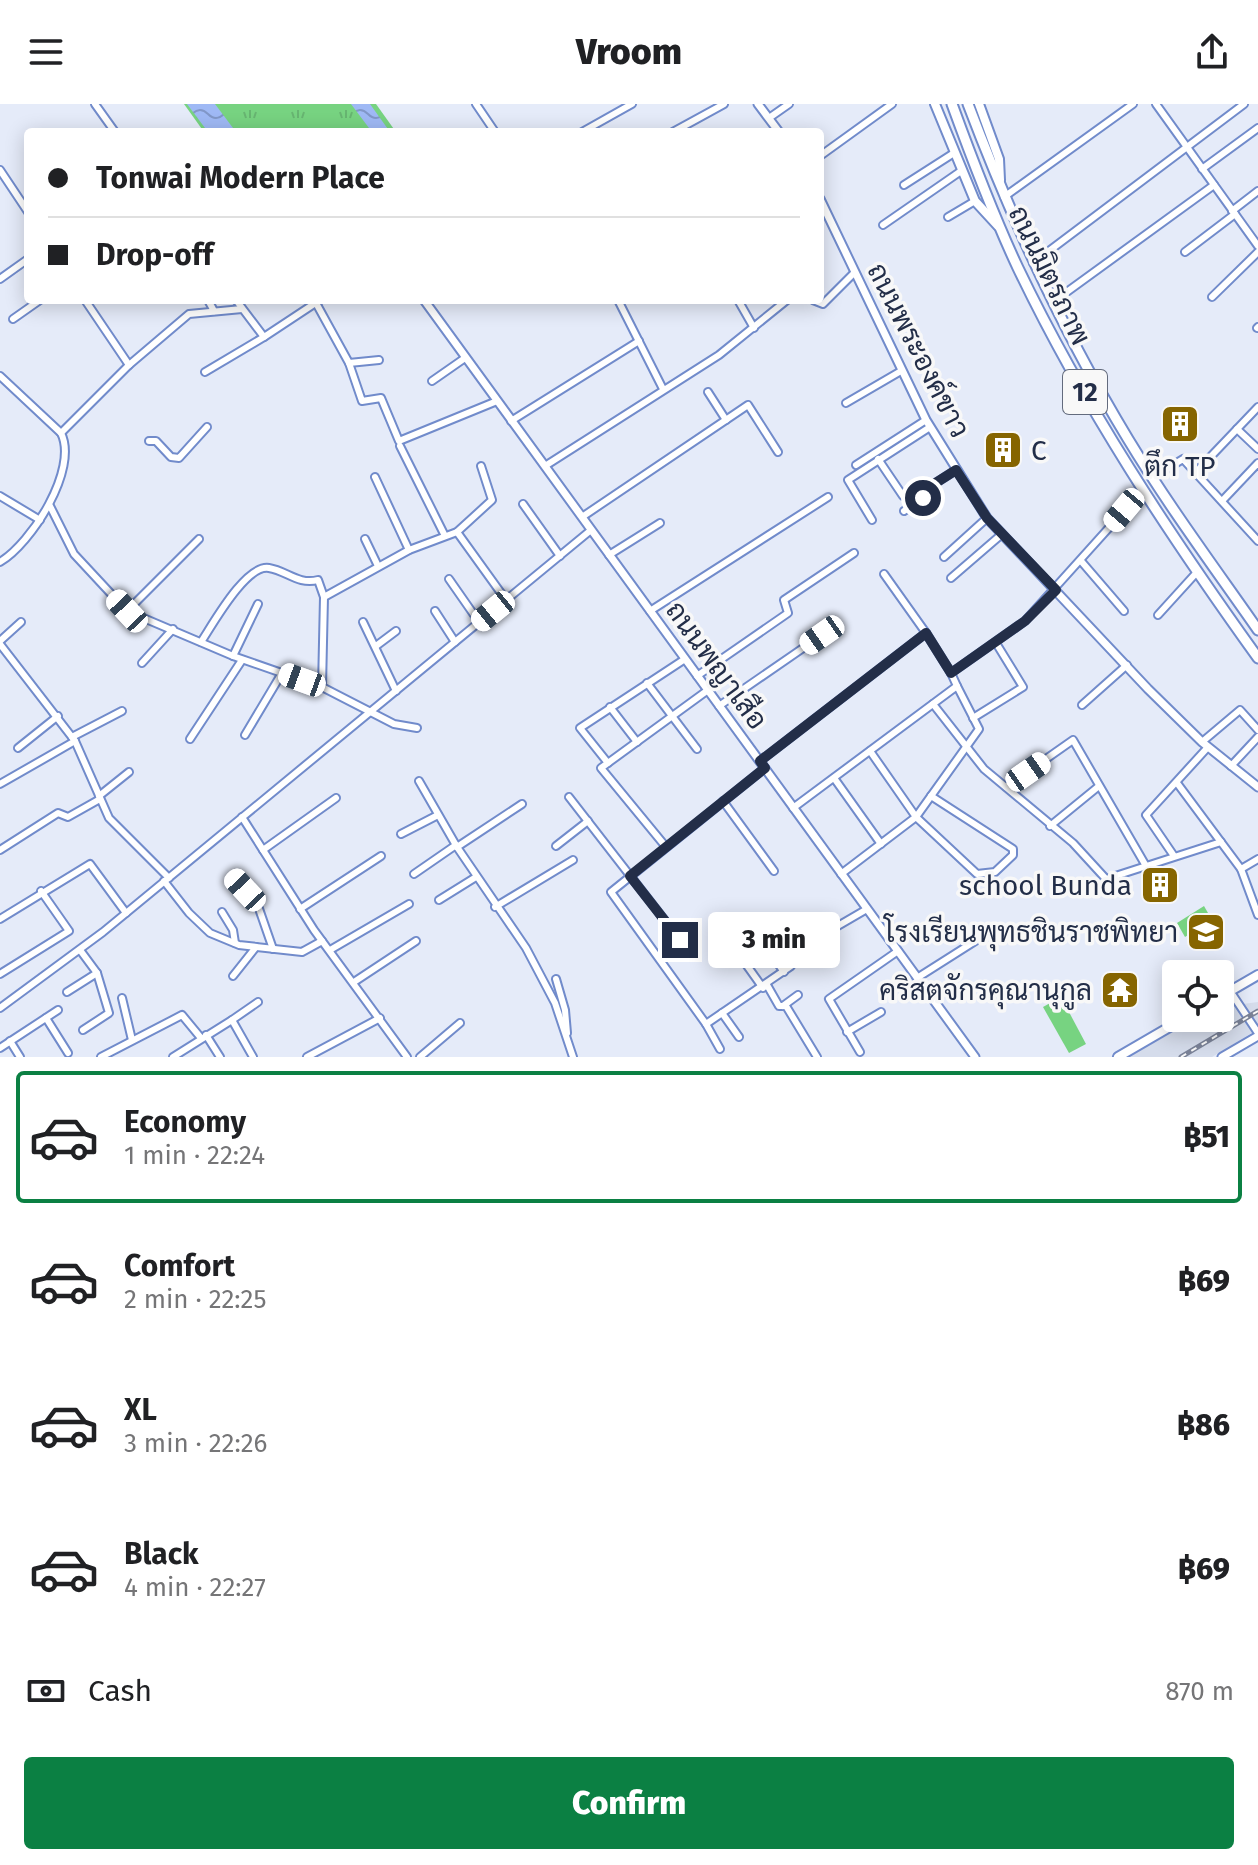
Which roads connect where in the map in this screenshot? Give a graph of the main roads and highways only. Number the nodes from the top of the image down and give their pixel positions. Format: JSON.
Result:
{"nodes":[{"id":1,"x":935,"y":104,"type":"edge"},
{"id":2,"x":952,"y":104,"type":"edge"},
{"id":3,"x":968,"y":104,"type":"edge"},
{"id":4,"x":979,"y":104,"type":"edge"},
{"id":5,"x":1002,"y":192,"type":"junction"},
{"id":6,"x":1001,"y":230,"type":"junction"},
{"id":7,"x":1258,"y":630,"type":"edge"},
{"id":8,"x":1258,"y":657,"type":"edge"},
{"id":9,"x":1258,"y":975,"type":"edge"},
{"id":10,"x":1234,"y":989,"type":"edge"},
{"id":11,"x":1162,"y":1031,"type":"edge"},
{"id":12,"x":1118,"y":1057,"type":"edge"}],
"edges":[{"from":1,"to":6,"type":"main road"},
{"from":2,"to":6,"type":"main road","name":"ถนนมิตรภาพ","number":"12"},
{"from":3,"to":5,"type":"main road","name":"ถนนมิตรภาพ","number":"12"},
{"from":4,"to":5,"type":"main road"},
{"from":5,"to":7,"type":"main road","name":"ถนนมิตรภาพ","number":"12"},
{"from":6,"to":8,"type":"main road","name":"ถนนมิตรภาพ","number":"12"},
{"from":9,"to":10,"type":"main road"},
{"from":11,"to":12,"type":"main road"}]}
